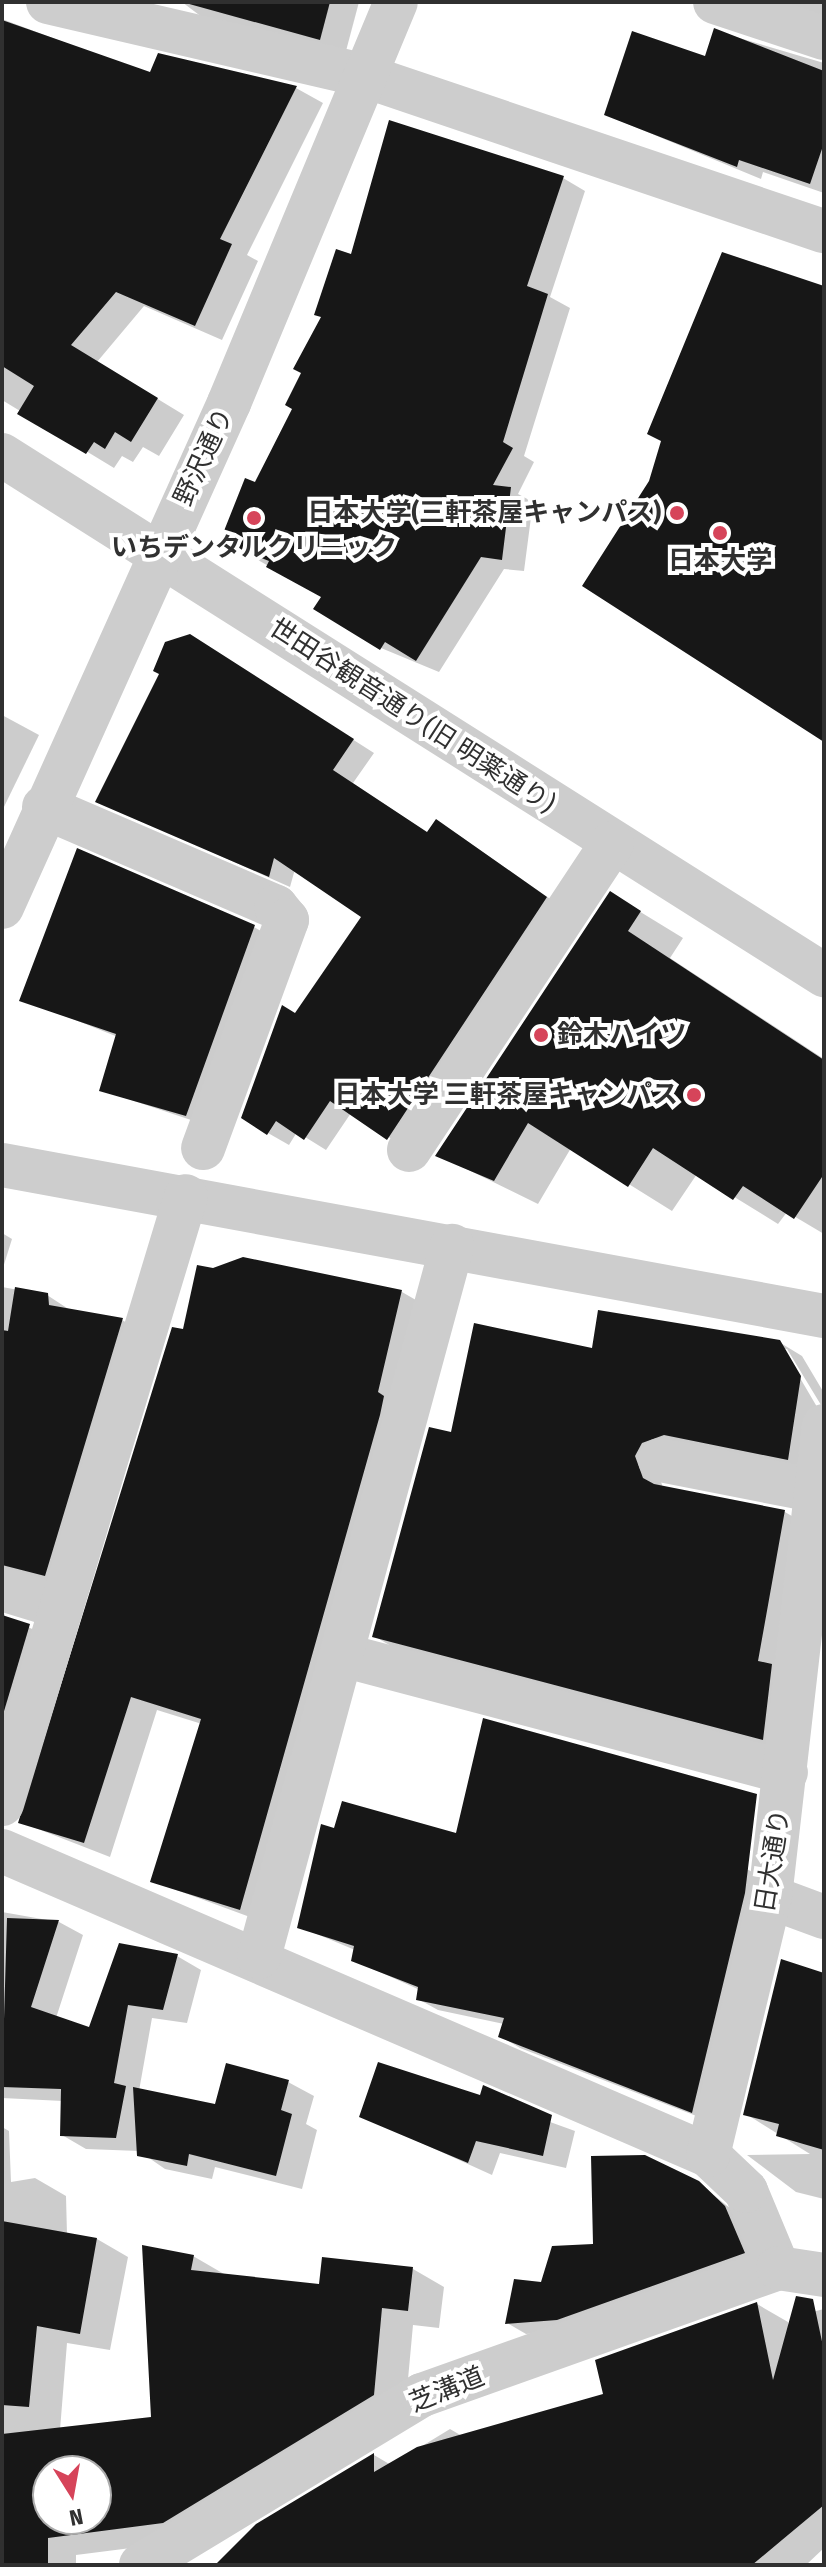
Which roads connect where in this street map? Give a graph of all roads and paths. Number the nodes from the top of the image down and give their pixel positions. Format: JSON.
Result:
{"nodes":[{"id":1,"x":48,"y":2,"type":"edge"},
{"id":2,"x":396,"y":2,"type":"edge"},
{"id":3,"x":715,"y":2,"type":"edge"},
{"id":4,"x":824,"y":38,"type":"edge"},
{"id":5,"x":365,"y":76,"type":"junction"},
{"id":6,"x":824,"y":231,"type":"edge"},
{"id":7,"x":2,"y":455,"type":"edge"},
{"id":8,"x":160,"y":554,"type":"junction"},
{"id":9,"x":44,"y":807,"type":"junction"},
{"id":10,"x":612,"y":843,"type":"junction"},
{"id":11,"x":2,"y":907,"type":"edge"},
{"id":12,"x":824,"y":975,"type":"edge"},
{"id":13,"x":203,"y":1148,"type":"dead end"},
{"id":14,"x":409,"y":1150,"type":"dead end"},
{"id":15,"x":2,"y":1165,"type":"edge"},
{"id":16,"x":186,"y":1196,"type":"junction"},
{"id":17,"x":452,"y":1246,"type":"junction"},
{"id":18,"x":824,"y":1316,"type":"edge"},
{"id":19,"x":824,"y":1426,"type":"edge"},
{"id":20,"x":660,"y":1460,"type":"dead end"},
{"id":21,"x":813,"y":1490,"type":"junction"},
{"id":22,"x":815,"y":1535,"type":"edge"},
{"id":23,"x":2,"y":1589,"type":"edge"},
{"id":24,"x":56,"y":1626,"type":"junction"},
{"id":25,"x":346,"y":1656,"type":"junction"},
{"id":26,"x":786,"y":1772,"type":"junction"},
{"id":27,"x":2,"y":1804,"type":"edge"},
{"id":28,"x":2,"y":1851,"type":"edge"},
{"id":29,"x":770,"y":1897,"type":"junction"},
{"id":30,"x":824,"y":1917,"type":"edge"},
{"id":31,"x":259,"y":1957,"type":"junction"},
{"id":32,"x":708,"y":2155,"type":"junction"},
{"id":33,"x":778,"y":2268,"type":"junction"},
{"id":34,"x":824,"y":2275,"type":"edge"},
{"id":35,"x":141,"y":2565,"type":"edge"}],
"edges":[{"from":1,"to":5,"type":"street"},
{"from":2,"to":5,"type":"street","name":"野沢通り"},
{"from":3,"to":4,"type":"street"},
{"from":5,"to":6,"type":"street"},
{"from":5,"to":8,"type":"street","name":"野沢通り"},
{"from":7,"to":8,"type":"street","name":"世田谷観音通り(旧 明薬通り)"},
{"from":8,"to":9,"type":"street","name":"野沢通り"},
{"from":8,"to":10,"type":"street","name":"世田谷観音通り(旧 明薬通り)"},
{"from":9,"to":11,"type":"street","name":"野沢通り"},
{"from":9,"to":13,"type":"street"},
{"from":10,"to":12,"type":"street","name":"世田谷観音通り(旧 明薬通り)"},
{"from":10,"to":14,"type":"street"},
{"from":15,"to":16,"type":"street"},
{"from":16,"to":17,"type":"street"},
{"from":16,"to":24,"type":"street"},
{"from":17,"to":18,"type":"street"},
{"from":17,"to":25,"type":"street"},
{"from":19,"to":21,"type":"street","name":"日大通り"},
{"from":20,"to":21,"type":"street"},
{"from":21,"to":22,"type":"street","name":"日大通り"},
{"from":22,"to":26,"type":"street","name":"日大通り"},
{"from":23,"to":24,"type":"street"},
{"from":24,"to":27,"type":"street"},
{"from":25,"to":26,"type":"street"},
{"from":25,"to":31,"type":"street"},
{"from":26,"to":29,"type":"street","name":"日大通り"},
{"from":28,"to":31,"type":"street"},
{"from":29,"to":30,"type":"street"},
{"from":29,"to":32,"type":"street","name":"日大通り"},
{"from":31,"to":32,"type":"street"},
{"from":32,"to":33,"type":"street"},
{"from":33,"to":34,"type":"street"},
{"from":33,"to":35,"type":"street","name":"芝溝道"}]}
